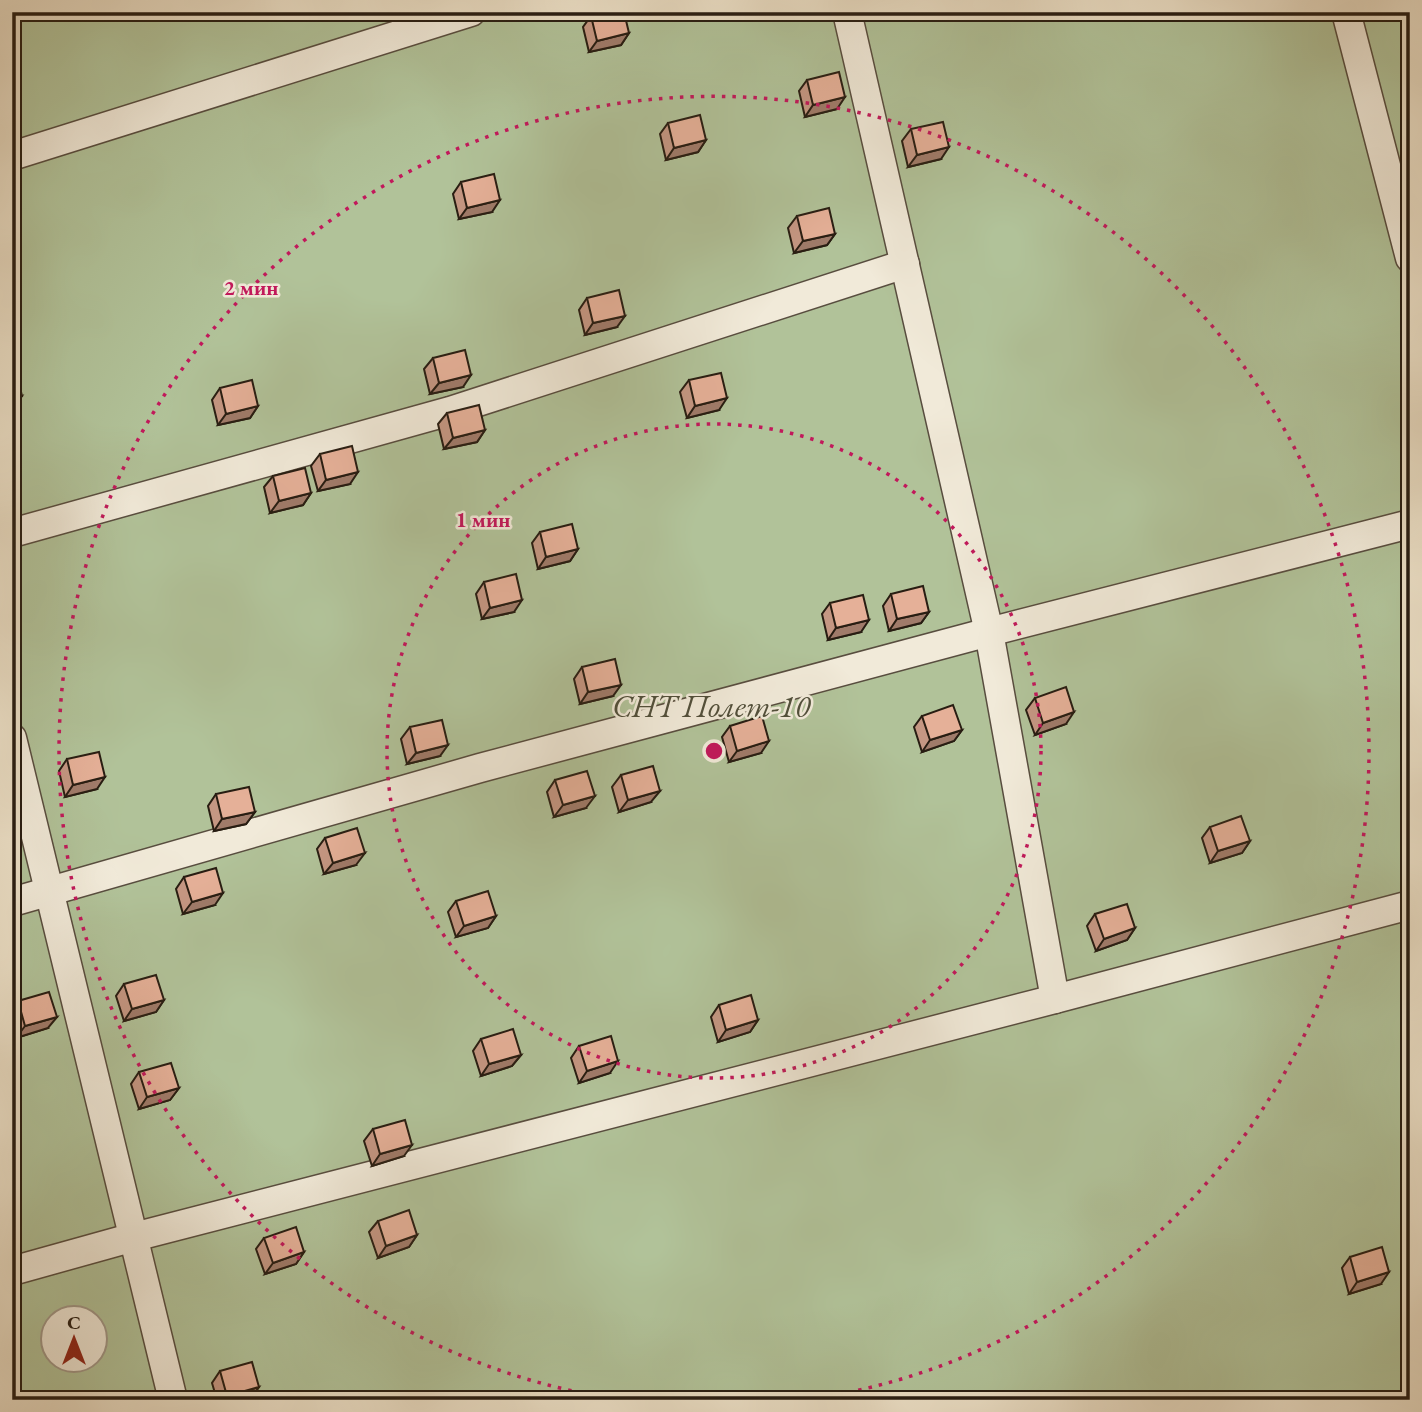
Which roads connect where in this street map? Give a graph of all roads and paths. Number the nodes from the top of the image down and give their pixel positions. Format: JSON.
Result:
{"nodes":[{"id":1,"x":471,"y":12,"type":"edge"},
{"id":2,"x":847,"y":12,"type":"edge"},
{"id":3,"x":1346,"y":12,"type":"edge"},
{"id":4,"x":12,"y":156,"type":"edge"},
{"id":5,"x":1410,"y":258,"type":"edge"},
{"id":6,"x":905,"y":264,"type":"junction"},
{"id":7,"x":1410,"y":524,"type":"edge"},
{"id":8,"x":12,"y":533,"type":"edge"},
{"id":9,"x":989,"y":632,"type":"junction"},
{"id":10,"x":12,"y":738,"type":"edge"},
{"id":11,"x":50,"y":892,"type":"junction"},
{"id":12,"x":12,"y":902,"type":"edge"},
{"id":13,"x":1410,"y":905,"type":"edge"},
{"id":14,"x":1055,"y":999,"type":"junction"},
{"id":15,"x":134,"y":1237,"type":"junction"},
{"id":16,"x":12,"y":1271,"type":"edge"},
{"id":17,"x":173,"y":1400,"type":"edge"}],
"edges":[{"from":1,"to":4,"type":"lane"},
{"from":2,"to":6,"type":"lane"},
{"from":3,"to":5,"type":"lane"},
{"from":6,"to":8,"type":"lane"},
{"from":6,"to":9,"type":"lane"},
{"from":7,"to":9,"type":"lane"},
{"from":9,"to":11,"type":"lane"},
{"from":9,"to":14,"type":"lane"},
{"from":10,"to":11,"type":"lane"},
{"from":11,"to":12,"type":"lane"},
{"from":11,"to":15,"type":"lane"},
{"from":13,"to":14,"type":"lane"},
{"from":14,"to":15,"type":"lane"},
{"from":15,"to":16,"type":"lane"},
{"from":15,"to":17,"type":"lane"}]}
